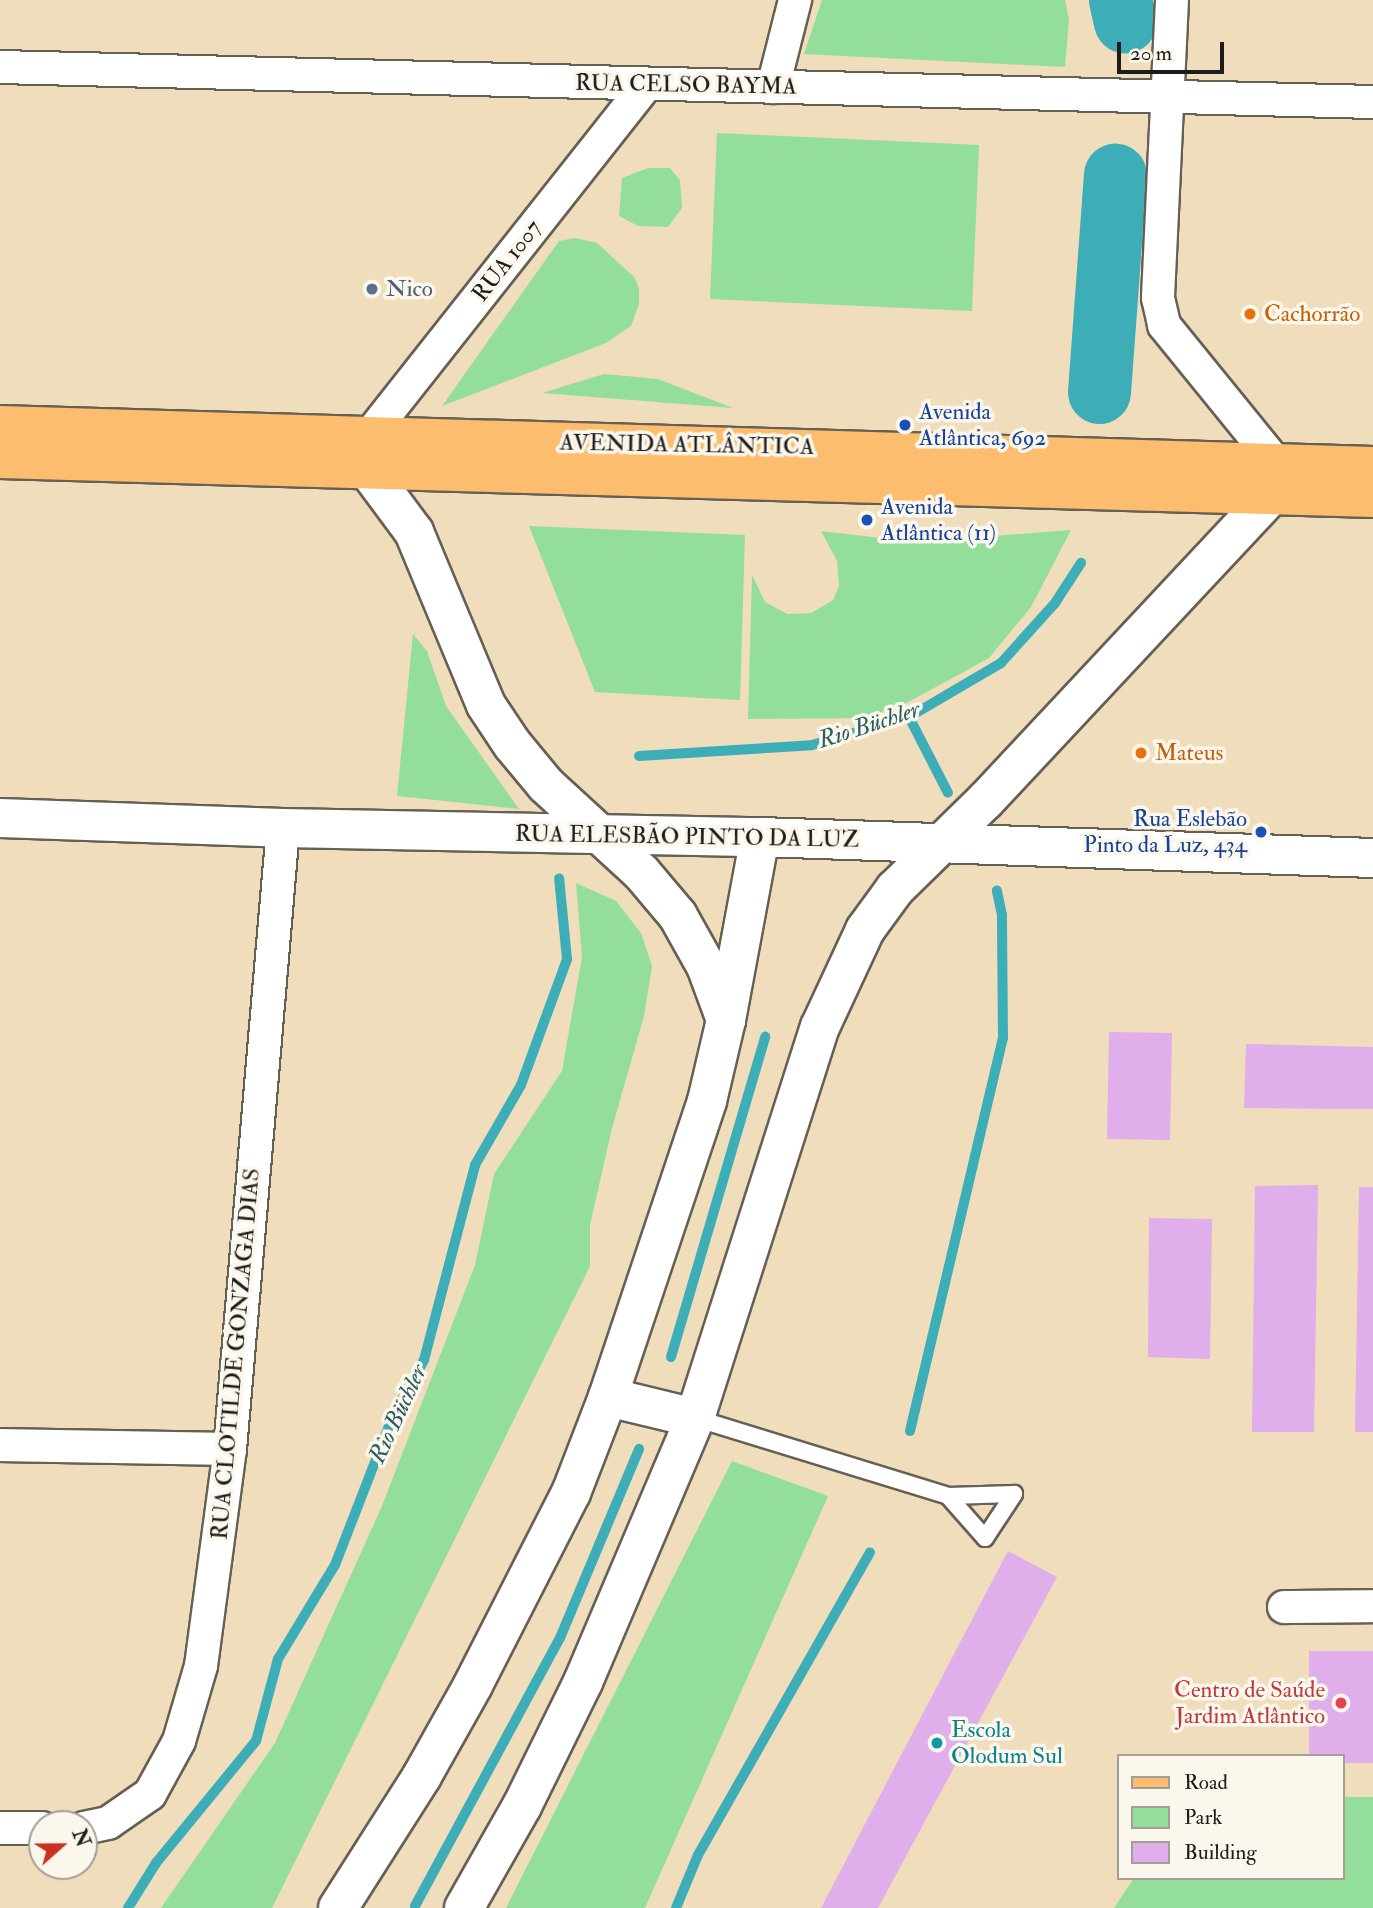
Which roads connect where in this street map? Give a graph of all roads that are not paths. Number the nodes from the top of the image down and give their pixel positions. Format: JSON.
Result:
{"nodes":[{"id":1,"x":795,"y":0,"type":"edge"},
{"id":2,"x":1172,"y":0,"type":"edge"},
{"id":3,"x":0,"y":67,"type":"edge"},
{"id":4,"x":647,"y":84,"type":"junction"},
{"id":5,"x":773,"y":87,"type":"junction"},
{"id":6,"x":1167,"y":97,"type":"junction"},
{"id":7,"x":1373,"y":102,"type":"edge"},
{"id":8,"x":0,"y":425,"type":"edge"},
{"id":9,"x":368,"y":453,"type":"junction"},
{"id":10,"x":0,"y":459,"type":"edge"},
{"id":11,"x":1373,"y":466,"type":"edge"},
{"id":12,"x":1274,"y":480,"type":"junction"},
{"id":13,"x":1373,"y":498,"type":"edge"},
{"id":14,"x":0,"y":818,"type":"edge"},
{"id":15,"x":283,"y":828,"type":"junction"},
{"id":16,"x":598,"y":834,"type":"junction"},
{"id":17,"x":760,"y":837,"type":"junction"},
{"id":18,"x":943,"y":844,"type":"junction"},
{"id":19,"x":1373,"y":858,"type":"edge"},
{"id":20,"x":726,"y":1020,"type":"junction"},
{"id":21,"x":608,"y":1397,"type":"junction"},
{"id":22,"x":695,"y":1419,"type":"junction"},
{"id":23,"x":0,"y":1446,"type":"edge"},
{"id":24,"x":230,"y":1449,"type":"junction"},
{"id":25,"x":948,"y":1496,"type":"junction"},
{"id":26,"x":1284,"y":1606,"type":"dead end"},
{"id":27,"x":1373,"y":1606,"type":"edge"},
{"id":28,"x":98,"y":1825,"type":"edge"},
{"id":29,"x":0,"y":1828,"type":"edge"},
{"id":30,"x":28,"y":1828,"type":"edge"},
{"id":31,"x":338,"y":1908,"type":"edge"},
{"id":32,"x":464,"y":1908,"type":"edge"}],
"edges":[{"from":1,"to":5,"type":"street"},
{"from":2,"to":6,"type":"street"},
{"from":3,"to":4,"type":"street","name":"RUA CELSO BAYMA"},
{"from":4,"to":5,"type":"street","name":"RUA CELSO BAYMA"},
{"from":4,"to":9,"type":"street","name":"RUA 1007"},
{"from":5,"to":6,"type":"street","name":"RUA CELSO BAYMA"},
{"from":6,"to":7,"type":"street","name":"RUA CELSO BAYMA"},
{"from":6,"to":12,"type":"street"},
{"from":8,"to":9,"type":"main road","name":"AVENIDA ATLÂNTICA"},
{"from":9,"to":10,"type":"main road","name":"AVENIDA ATLÂNTICA"},
{"from":9,"to":12,"type":"main road","name":"AVENIDA ATLÂNTICA"},
{"from":9,"to":16,"type":"street"},
{"from":11,"to":12,"type":"main road","name":"AVENIDA ATLÂNTICA"},
{"from":12,"to":13,"type":"main road","name":"AVENIDA ATLÂNTICA"},
{"from":12,"to":18,"type":"street"},
{"from":14,"to":15,"type":"street","name":"RUA ELESBÃO PINTO DA LUZ"},
{"from":15,"to":16,"type":"street","name":"RUA ELESBÃO PINTO DA LUZ"},
{"from":15,"to":24,"type":"street","name":"RUA CLOTILDE GONZAGA DIAS"},
{"from":16,"to":17,"type":"street","name":"RUA ELESBÃO PINTO DA LUZ"},
{"from":16,"to":20,"type":"street"},
{"from":17,"to":18,"type":"street","name":"RUA ELESBÃO PINTO DA LUZ"},
{"from":17,"to":20,"type":"street"},
{"from":18,"to":19,"type":"street","name":"RUA ELESBÃO PINTO DA LUZ"},
{"from":18,"to":22,"type":"street"},
{"from":20,"to":21,"type":"street"},
{"from":21,"to":22,"type":"street"},
{"from":21,"to":31,"type":"street"},
{"from":22,"to":25,"type":"lane"},
{"from":22,"to":32,"type":"street"},
{"from":23,"to":24,"type":"street"},
{"from":24,"to":28,"type":"street","name":"RUA CLOTILDE GONZAGA DIAS"},
{"from":25,"to":25,"type":"lane"},
{"from":26,"to":27,"type":"street"},
{"from":29,"to":30,"type":"street"}]}
